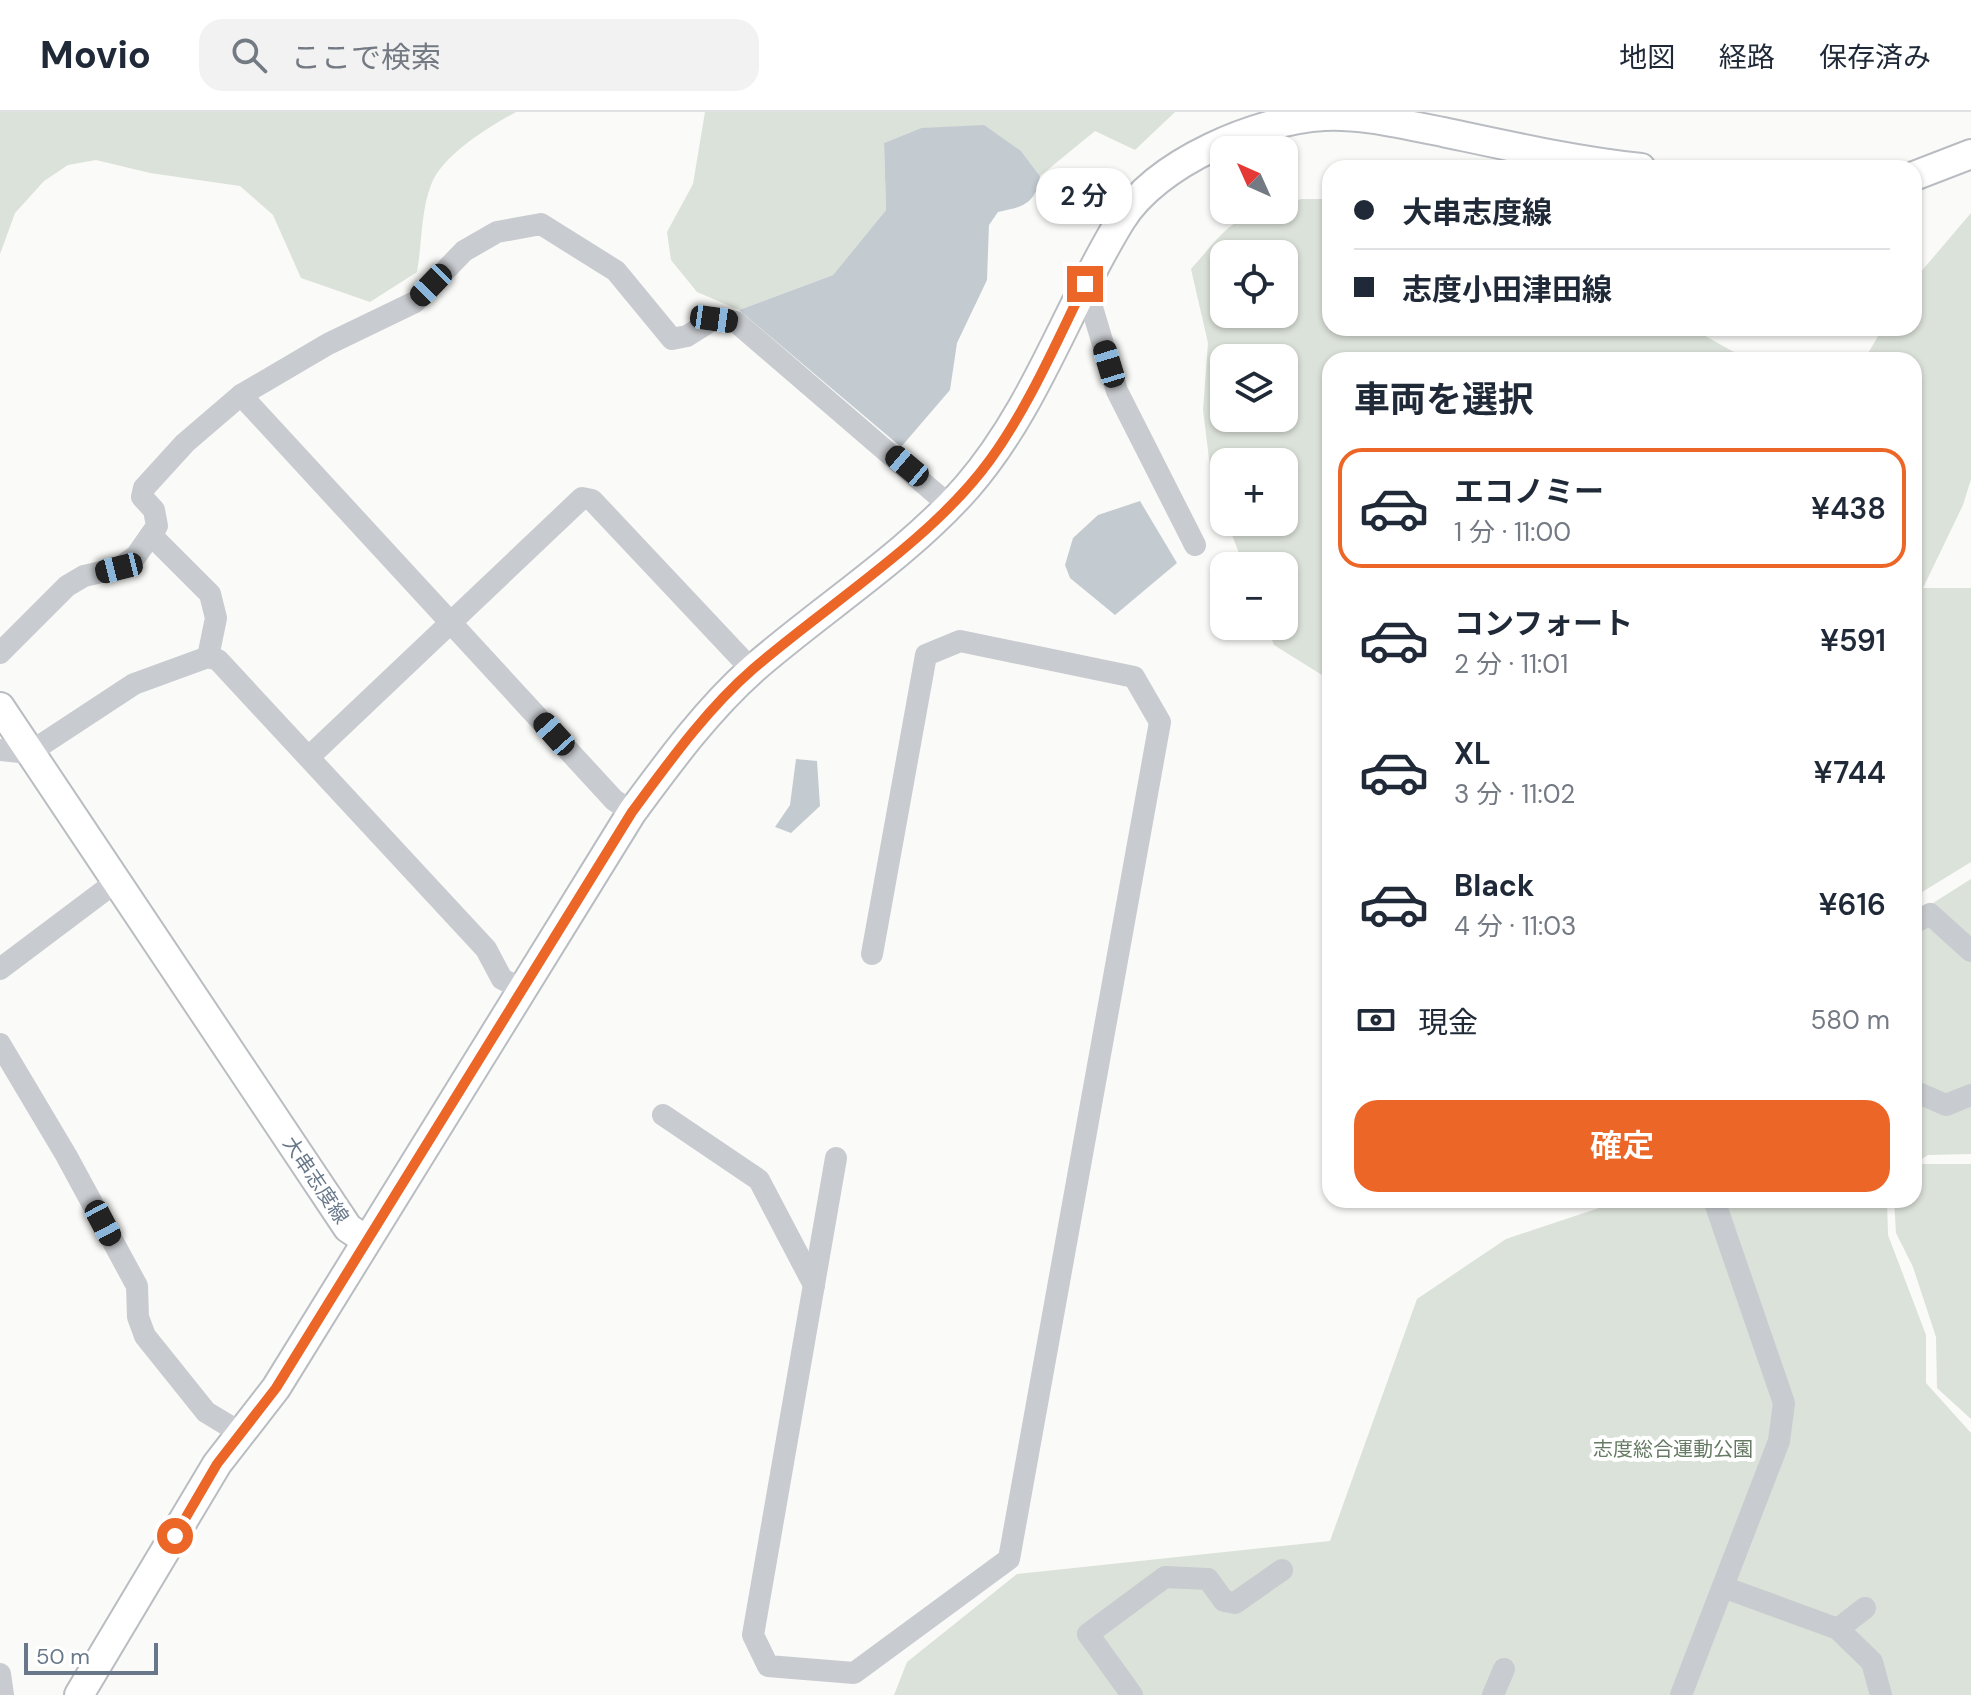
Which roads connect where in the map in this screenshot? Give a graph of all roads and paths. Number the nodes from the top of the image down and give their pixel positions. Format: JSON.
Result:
{"nodes":[{"id":1,"x":1971,"y":154,"type":"edge"},
{"id":2,"x":1578,"y":160,"type":"edge"},
{"id":3,"x":1922,"y":173,"type":"edge"},
{"id":4,"x":1085,"y":284,"type":"junction"},
{"id":5,"x":241,"y":395,"type":"junction"},
{"id":6,"x":950,"y":506,"type":"junction"},
{"id":7,"x":151,"y":535,"type":"junction"},
{"id":8,"x":1195,"y":545,"type":"dead end"},
{"id":9,"x":454,"y":624,"type":"junction"},
{"id":10,"x":0,"y":653,"type":"edge"},
{"id":11,"x":208,"y":657,"type":"junction"},
{"id":12,"x":752,"y":670,"type":"junction"},
{"id":13,"x":0,"y":707,"type":"edge"},
{"id":14,"x":0,"y":750,"type":"edge"},
{"id":15,"x":29,"y":753,"type":"junction"},
{"id":16,"x":310,"y":756,"type":"junction"},
{"id":17,"x":632,"y":812,"type":"junction"},
{"id":18,"x":117,"y":881,"type":"junction"},
{"id":19,"x":1922,"y":918,"type":"edge"},
{"id":20,"x":1971,"y":951,"type":"edge"},
{"id":21,"x":872,"y":954,"type":"dead end"},
{"id":22,"x":0,"y":969,"type":"edge"},
{"id":23,"x":522,"y":989,"type":"junction"},
{"id":24,"x":0,"y":1044,"type":"edge"},
{"id":25,"x":1922,"y":1094,"type":"edge"},
{"id":26,"x":1971,"y":1095,"type":"edge"},
{"id":27,"x":663,"y":1115,"type":"dead end"},
{"id":28,"x":836,"y":1158,"type":"dead end"},
{"id":29,"x":1717,"y":1208,"type":"edge"},
{"id":30,"x":366,"y":1240,"type":"junction"},
{"id":31,"x":814,"y":1285,"type":"junction"},
{"id":32,"x":239,"y":1432,"type":"junction"},
{"id":33,"x":1282,"y":1570,"type":"dead end"},
{"id":34,"x":1723,"y":1587,"type":"junction"},
{"id":35,"x":1865,"y":1608,"type":"dead end"},
{"id":36,"x":1838,"y":1629,"type":"junction"},
{"id":37,"x":1504,"y":1669,"type":"dead end"},
{"id":38,"x":0,"y":1674,"type":"edge"},
{"id":39,"x":857,"y":1684,"type":"edge"},
{"id":40,"x":3,"y":1695,"type":"edge"},
{"id":41,"x":79,"y":1695,"type":"edge"},
{"id":42,"x":1132,"y":1695,"type":"edge"},
{"id":43,"x":1493,"y":1695,"type":"edge"},
{"id":44,"x":1681,"y":1695,"type":"edge"},
{"id":45,"x":1881,"y":1695,"type":"edge"}],
"edges":[{"from":1,"to":3,"type":"main road"},
{"from":2,"to":4,"type":"main road"},
{"from":4,"to":6,"type":"main road"},
{"from":4,"to":8,"type":"street"},
{"from":5,"to":6,"type":"street"},
{"from":5,"to":7,"type":"street"},
{"from":5,"to":9,"type":"street"},
{"from":6,"to":12,"type":"main road"},
{"from":7,"to":10,"type":"street"},
{"from":7,"to":11,"type":"street"},
{"from":9,"to":12,"type":"street"},
{"from":9,"to":16,"type":"street"},
{"from":9,"to":17,"type":"street"},
{"from":11,"to":15,"type":"street"},
{"from":11,"to":16,"type":"street"},
{"from":12,"to":17,"type":"main road"},
{"from":13,"to":15,"type":"main road","name":"大串志度線"},
{"from":14,"to":15,"type":"street"},
{"from":15,"to":18,"type":"main road","name":"大串志度線"},
{"from":16,"to":23,"type":"street"},
{"from":17,"to":23,"type":"main road"},
{"from":18,"to":22,"type":"street"},
{"from":18,"to":30,"type":"main road","name":"大串志度線"},
{"from":19,"to":20,"type":"street"},
{"from":21,"to":39,"type":"street"},
{"from":23,"to":30,"type":"main road"},
{"from":24,"to":32,"type":"street"},
{"from":25,"to":26,"type":"street"},
{"from":27,"to":31,"type":"street"},
{"from":28,"to":31,"type":"street"},
{"from":29,"to":34,"type":"street"},
{"from":30,"to":32,"type":"main road","name":"大串志度線"},
{"from":31,"to":39,"type":"street"},
{"from":32,"to":41,"type":"main road","name":"大串志度線"},
{"from":33,"to":42,"type":"street"},
{"from":34,"to":36,"type":"street"},
{"from":34,"to":44,"type":"street"},
{"from":35,"to":36,"type":"street"},
{"from":36,"to":45,"type":"street"},
{"from":37,"to":43,"type":"street"},
{"from":38,"to":40,"type":"street"}]}
